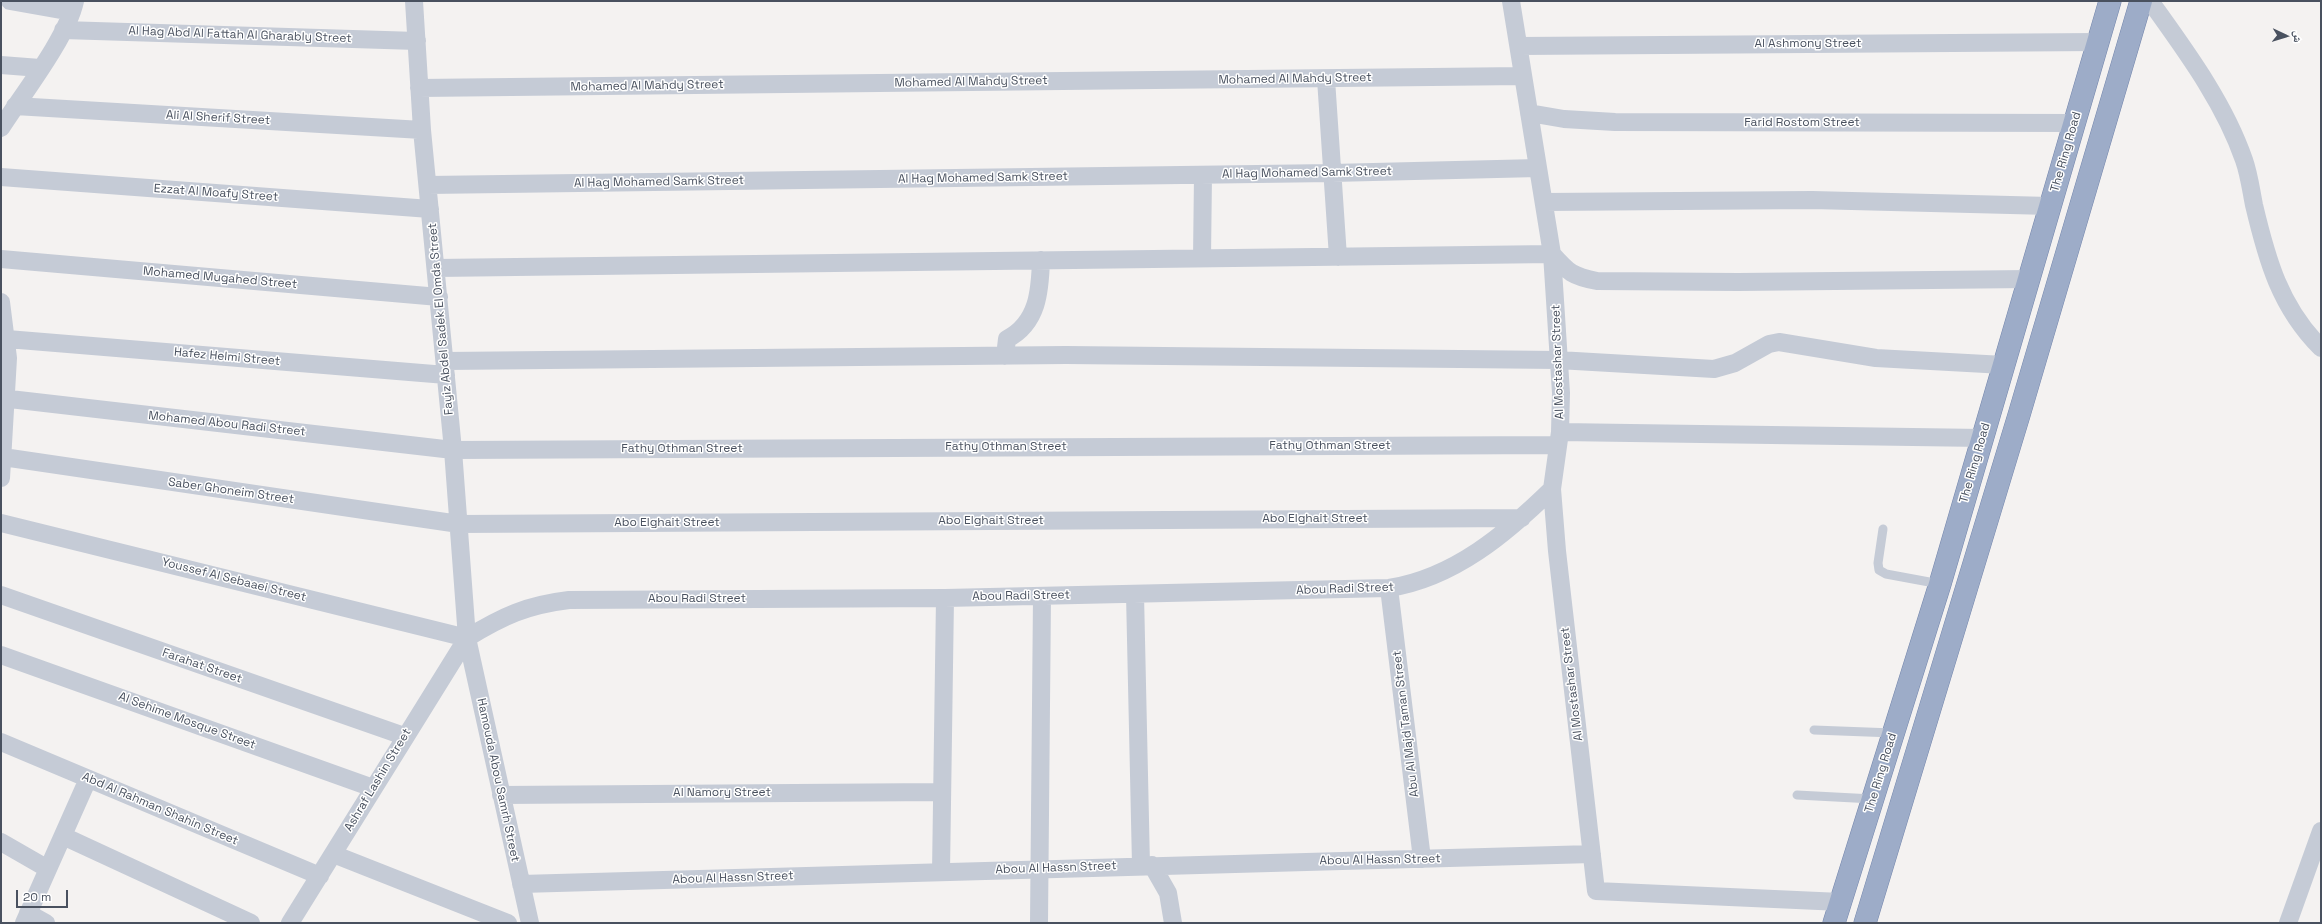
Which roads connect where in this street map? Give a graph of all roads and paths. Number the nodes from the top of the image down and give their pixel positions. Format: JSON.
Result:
{"nodes":[{"id":1,"x":10,"y":1,"type":"edge"},
{"id":2,"x":414,"y":1,"type":"edge"},
{"id":3,"x":1511,"y":1,"type":"edge"},
{"id":4,"x":2110,"y":1,"type":"edge"},
{"id":5,"x":2141,"y":1,"type":"edge"},
{"id":6,"x":2150,"y":1,"type":"edge"},
{"id":7,"x":74,"y":6,"type":"edge"},
{"id":8,"x":63,"y":30,"type":"junction"},
{"id":9,"x":417,"y":41,"type":"junction"},
{"id":10,"x":2098,"y":42,"type":"junction"},
{"id":11,"x":1518,"y":46,"type":"junction"},
{"id":12,"x":1,"y":65,"type":"edge"},
{"id":13,"x":40,"y":68,"type":"junction"},
{"id":14,"x":1523,"y":76,"type":"junction"},
{"id":15,"x":1326,"y":79,"type":"junction"},
{"id":16,"x":419,"y":88,"type":"junction"},
{"id":17,"x":15,"y":106,"type":"junction"},
{"id":18,"x":1529,"y":113,"type":"junction"},
{"id":19,"x":2074,"y":124,"type":"junction"},
{"id":20,"x":1,"y":128,"type":"edge"},
{"id":21,"x":422,"y":130,"type":"junction"},
{"id":22,"x":1538,"y":168,"type":"junction"},
{"id":23,"x":1332,"y":173,"type":"junction"},
{"id":24,"x":1203,"y":175,"type":"junction"},
{"id":25,"x":1,"y":177,"type":"edge"},
{"id":26,"x":428,"y":185,"type":"junction"},
{"id":27,"x":1544,"y":202,"type":"junction"},
{"id":28,"x":2050,"y":206,"type":"junction"},
{"id":29,"x":430,"y":209,"type":"junction"},
{"id":30,"x":1552,"y":254,"type":"junction"},
{"id":31,"x":1338,"y":257,"type":"junction"},
{"id":32,"x":1,"y":258,"type":"edge"},
{"id":33,"x":1202,"y":258,"type":"junction"},
{"id":34,"x":1041,"y":260,"type":"junction"},
{"id":35,"x":436,"y":268,"type":"junction"},
{"id":36,"x":2029,"y":279,"type":"junction"},
{"id":37,"x":439,"y":297,"type":"junction"},
{"id":38,"x":2,"y":309,"type":"edge"},
{"id":39,"x":8,"y":339,"type":"junction"},
{"id":40,"x":2321,"y":348,"type":"edge"},
{"id":41,"x":1005,"y":356,"type":"junction"},
{"id":42,"x":1558,"y":360,"type":"junction"},
{"id":43,"x":2004,"y":365,"type":"junction"},
{"id":44,"x":445,"y":368,"type":"junction"},
{"id":45,"x":4,"y":399,"type":"edge"},
{"id":46,"x":1559,"y":438,"type":"junction"},
{"id":47,"x":1983,"y":438,"type":"junction"},
{"id":48,"x":453,"y":450,"type":"junction"},
{"id":49,"x":3,"y":457,"type":"junction"},
{"id":50,"x":1,"y":478,"type":"edge"},
{"id":51,"x":1552,"y":489,"type":"junction"},
{"id":52,"x":1522,"y":518,"type":"junction"},
{"id":53,"x":1,"y":523,"type":"edge"},
{"id":54,"x":459,"y":524,"type":"junction"},
{"id":55,"x":1883,"y":529,"type":"dead end"},
{"id":56,"x":1940,"y":584,"type":"junction"},
{"id":57,"x":1389,"y":588,"type":"junction"},
{"id":58,"x":1964,"y":592,"type":"junction"},
{"id":59,"x":1135,"y":594,"type":"junction"},
{"id":60,"x":1,"y":595,"type":"edge"},
{"id":61,"x":1042,"y":596,"type":"junction"},
{"id":62,"x":945,"y":598,"type":"junction"},
{"id":63,"x":467,"y":638,"type":"junction"},
{"id":64,"x":1,"y":655,"type":"edge"},
{"id":65,"x":1814,"y":730,"type":"dead end"},
{"id":66,"x":1893,"y":733,"type":"junction"},
{"id":67,"x":404,"y":736,"type":"junction"},
{"id":68,"x":1,"y":742,"type":"edge"},
{"id":69,"x":88,"y":779,"type":"junction"},
{"id":70,"x":373,"y":788,"type":"junction"},
{"id":71,"x":942,"y":792,"type":"junction"},
{"id":72,"x":502,"y":794,"type":"junction"},
{"id":73,"x":1797,"y":795,"type":"dead end"},
{"id":74,"x":1872,"y":799,"type":"junction"},
{"id":75,"x":2321,"y":831,"type":"edge"},
{"id":76,"x":63,"y":836,"type":"junction"},
{"id":77,"x":1,"y":842,"type":"edge"},
{"id":78,"x":333,"y":854,"type":"junction"},
{"id":79,"x":1592,"y":854,"type":"junction"},
{"id":80,"x":1422,"y":859,"type":"junction"},
{"id":81,"x":1146,"y":865,"type":"junction"},
{"id":82,"x":48,"y":868,"type":"junction"},
{"id":83,"x":1040,"y":869,"type":"junction"},
{"id":84,"x":941,"y":872,"type":"junction"},
{"id":85,"x":320,"y":876,"type":"junction"},
{"id":86,"x":521,"y":884,"type":"junction"},
{"id":87,"x":1841,"y":902,"type":"junction"},
{"id":88,"x":26,"y":918,"type":"edge"},
{"id":89,"x":46,"y":923,"type":"edge"},
{"id":90,"x":251,"y":923,"type":"edge"},
{"id":91,"x":290,"y":923,"type":"edge"},
{"id":92,"x":508,"y":923,"type":"edge"},
{"id":93,"x":530,"y":923,"type":"edge"},
{"id":94,"x":1039,"y":923,"type":"edge"},
{"id":95,"x":1173,"y":923,"type":"edge"},
{"id":96,"x":1834,"y":923,"type":"edge"},
{"id":97,"x":1865,"y":923,"type":"edge"},
{"id":98,"x":2288,"y":923,"type":"edge"}],
"edges":[{"from":1,"to":7,"type":"street"},
{"from":2,"to":9,"type":"street","name":"Fayiz Abdel Sadek El Omda Street"},
{"from":3,"to":11,"type":"street","name":"Al Mostashar Street"},
{"from":4,"to":10,"type":"highway","name":"The Ring Road"},
{"from":5,"to":58,"type":"highway"},
{"from":6,"to":40,"type":"street"},
{"from":7,"to":8,"type":"street"},
{"from":8,"to":9,"type":"street","name":"Al Hag Abd Al Fattah Al Gharably Street"},
{"from":8,"to":13,"type":"street"},
{"from":9,"to":16,"type":"street","name":"Fayiz Abdel Sadek El Omda Street"},
{"from":10,"to":11,"type":"street","name":"Al Ashmony Street"},
{"from":10,"to":19,"type":"highway","name":"The Ring Road"},
{"from":11,"to":14,"type":"street","name":"Al Mostashar Street"},
{"from":12,"to":13,"type":"street"},
{"from":13,"to":17,"type":"street"},
{"from":14,"to":15,"type":"street","name":"Mohamed Al Mahdy Street"},
{"from":14,"to":18,"type":"street","name":"Al Mostashar Street"},
{"from":15,"to":16,"type":"street","name":"Mohamed Al Mahdy Street"},
{"from":15,"to":23,"type":"street"},
{"from":16,"to":21,"type":"street","name":"Fayiz Abdel Sadek El Omda Street"},
{"from":17,"to":20,"type":"street"},
{"from":17,"to":21,"type":"street","name":"Ali Al Sherif Street"},
{"from":18,"to":19,"type":"street","name":"Farid Rostom Street"},
{"from":18,"to":22,"type":"street","name":"Al Mostashar Street"},
{"from":19,"to":28,"type":"highway","name":"The Ring Road"},
{"from":21,"to":26,"type":"street","name":"Fayiz Abdel Sadek El Omda Street"},
{"from":22,"to":23,"type":"street","name":"Al Hag Mohamed Samk Street"},
{"from":22,"to":27,"type":"street","name":"Al Mostashar Street"},
{"from":23,"to":24,"type":"street","name":"Al Hag Mohamed Samk Street"},
{"from":23,"to":31,"type":"street"},
{"from":24,"to":26,"type":"street","name":"Al Hag Mohamed Samk Street"},
{"from":24,"to":33,"type":"street"},
{"from":25,"to":29,"type":"street","name":"Ezzat Al Moafy Street"},
{"from":26,"to":29,"type":"street","name":"Fayiz Abdel Sadek El Omda Street"},
{"from":27,"to":28,"type":"street"},
{"from":27,"to":30,"type":"street","name":"Al Mostashar Street"},
{"from":28,"to":36,"type":"highway","name":"The Ring Road"},
{"from":29,"to":35,"type":"street","name":"Fayiz Abdel Sadek El Omda Street"},
{"from":30,"to":31,"type":"street"},
{"from":30,"to":36,"type":"street"},
{"from":30,"to":42,"type":"street","name":"Al Mostashar Street"},
{"from":31,"to":33,"type":"street"},
{"from":32,"to":37,"type":"street","name":"Mohamed Mugahed Street"},
{"from":33,"to":34,"type":"street"},
{"from":34,"to":35,"type":"street"},
{"from":34,"to":41,"type":"street"},
{"from":35,"to":37,"type":"street","name":"Fayiz Abdel Sadek El Omda Street"},
{"from":36,"to":43,"type":"highway","name":"The Ring Road"},
{"from":37,"to":44,"type":"street","name":"Fayiz Abdel Sadek El Omda Street"},
{"from":38,"to":39,"type":"street"},
{"from":39,"to":44,"type":"street","name":"Hafez Helmi Street"},
{"from":39,"to":45,"type":"street"},
{"from":41,"to":42,"type":"street","name":"Hafez Helmi Street"},
{"from":41,"to":44,"type":"street","name":"Hafez Helmi Street"},
{"from":42,"to":43,"type":"street","name":"Hafez Helmi Street"},
{"from":42,"to":46,"type":"street","name":"Al Mostashar Street"},
{"from":43,"to":47,"type":"highway","name":"The Ring Road"},
{"from":44,"to":48,"type":"street","name":"Fayiz Abdel Sadek El Omda Street"},
{"from":45,"to":48,"type":"street","name":"Mohamed Abou Radi Street"},
{"from":45,"to":49,"type":"street"},
{"from":46,"to":47,"type":"street","name":"Fathy Othman Street"},
{"from":46,"to":48,"type":"street","name":"Fathy Othman Street"},
{"from":46,"to":51,"type":"street","name":"Al Mostashar Street"},
{"from":47,"to":56,"type":"highway","name":"The Ring Road"},
{"from":48,"to":54,"type":"street","name":"Fayiz Abdel Sadek El Omda Street"},
{"from":49,"to":50,"type":"street"},
{"from":49,"to":54,"type":"street","name":"Saber Ghoneim Street"},
{"from":51,"to":52,"type":"street","name":"Abou Radi Street"},
{"from":51,"to":79,"type":"street","name":"Al Mostashar Street"},
{"from":52,"to":54,"type":"street","name":"Abo Elghait Street"},
{"from":52,"to":57,"type":"street","name":"Abou Radi Street"},
{"from":53,"to":63,"type":"street","name":"Youssef Al Sebaaei Street"},
{"from":54,"to":63,"type":"street","name":"Fayiz Abdel Sadek El Omda Street"},
{"from":55,"to":56,"type":"lane"},
{"from":56,"to":58,"type":"highway"},
{"from":56,"to":66,"type":"highway","name":"The Ring Road"},
{"from":57,"to":59,"type":"street","name":"Abou Radi Street"},
{"from":57,"to":80,"type":"street","name":"Abu Al Majd Taman Street"},
{"from":58,"to":97,"type":"highway"},
{"from":59,"to":61,"type":"street","name":"Abou Radi Street"},
{"from":59,"to":81,"type":"street"},
{"from":60,"to":67,"type":"street","name":"Farahat Street"},
{"from":61,"to":62,"type":"street","name":"Abou Radi Street"},
{"from":61,"to":83,"type":"street"},
{"from":62,"to":63,"type":"street","name":"Abou Radi Street"},
{"from":62,"to":71,"type":"street"},
{"from":63,"to":67,"type":"street","name":"Ashraf Lashin Street"},
{"from":63,"to":72,"type":"street","name":"Hamouda Abou Samrh Street"},
{"from":64,"to":70,"type":"street","name":"Al Sehime Mosque Street"},
{"from":65,"to":66,"type":"lane"},
{"from":66,"to":74,"type":"highway","name":"The Ring Road"},
{"from":67,"to":70,"type":"street","name":"Ashraf Lashin Street"},
{"from":68,"to":69,"type":"street","name":"Abd Al Rahman Shahin Street"},
{"from":69,"to":76,"type":"street"},
{"from":69,"to":85,"type":"street","name":"Abd Al Rahman Shahin Street"},
{"from":70,"to":78,"type":"street","name":"Ashraf Lashin Street"},
{"from":71,"to":72,"type":"street","name":"Al Namory Street"},
{"from":71,"to":84,"type":"street"},
{"from":72,"to":86,"type":"street","name":"Hamouda Abou Samrh Street"},
{"from":73,"to":74,"type":"lane"},
{"from":74,"to":87,"type":"highway","name":"The Ring Road"},
{"from":75,"to":98,"type":"street"},
{"from":76,"to":82,"type":"street"},
{"from":76,"to":90,"type":"street"},
{"from":77,"to":82,"type":"street"},
{"from":78,"to":85,"type":"street","name":"Ashraf Lashin Street"},
{"from":78,"to":92,"type":"street"},
{"from":79,"to":80,"type":"street","name":"Abou Al Hassn Street"},
{"from":79,"to":87,"type":"street","name":"Al Mostashar Street"},
{"from":80,"to":81,"type":"street","name":"Abou Al Hassn Street"},
{"from":81,"to":83,"type":"street","name":"Abou Al Hassn Street"},
{"from":81,"to":95,"type":"street"},
{"from":82,"to":88,"type":"street"},
{"from":83,"to":84,"type":"street","name":"Abou Al Hassn Street"},
{"from":83,"to":94,"type":"street"},
{"from":84,"to":86,"type":"street","name":"Abou Al Hassn Street"},
{"from":85,"to":91,"type":"street","name":"Ashraf Lashin Street"},
{"from":86,"to":93,"type":"street","name":"Hamouda Abou Samrh Street"},
{"from":87,"to":96,"type":"highway","name":"The Ring Road"},
{"from":88,"to":89,"type":"street"}]}
